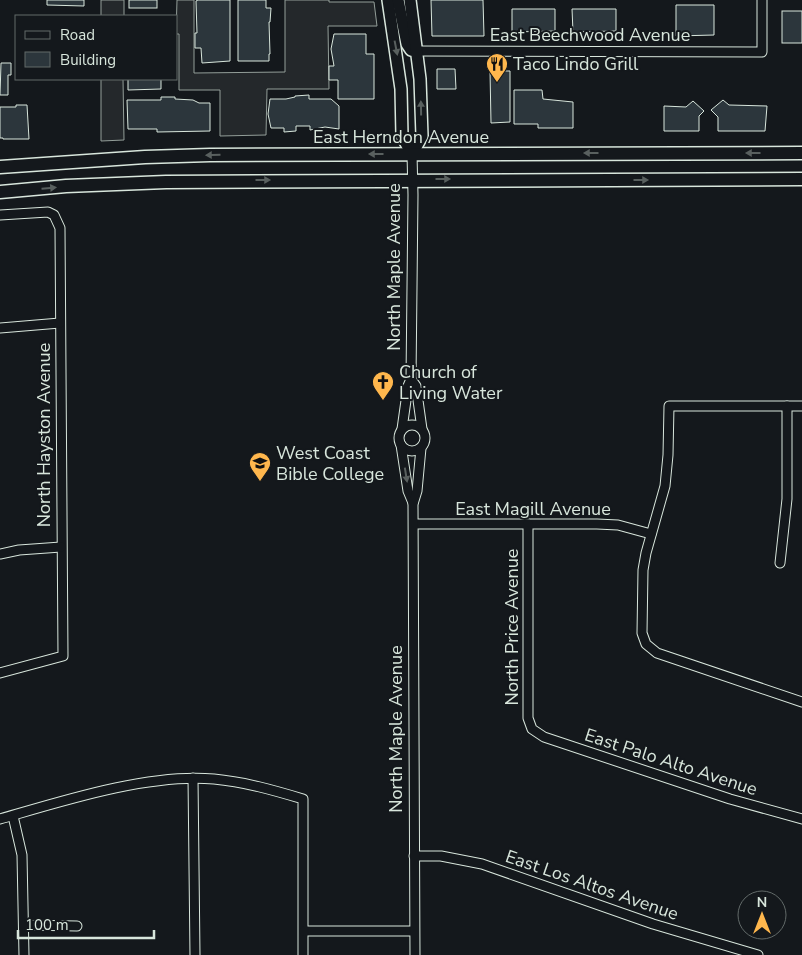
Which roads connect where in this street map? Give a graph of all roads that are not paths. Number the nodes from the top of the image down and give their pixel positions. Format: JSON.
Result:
{"nodes":[{"id":1,"x":388,"y":0,"type":"edge"},
{"id":2,"x":398,"y":0,"type":"edge"},
{"id":3,"x":410,"y":0,"type":"edge"},
{"id":4,"x":762,"y":0,"type":"edge"},
{"id":5,"x":417,"y":51,"type":"junction"},
{"id":6,"x":802,"y":153,"type":"edge"},
{"id":7,"x":412,"y":154,"type":"junction"},
{"id":8,"x":0,"y":167,"type":"edge"},
{"id":9,"x":412,"y":179,"type":"junction"},
{"id":10,"x":802,"y":179,"type":"edge"},
{"id":11,"x":0,"y":192,"type":"edge"},
{"id":12,"x":0,"y":215,"type":"edge"},
{"id":13,"x":60,"y":323,"type":"junction"},
{"id":14,"x":0,"y":328,"type":"edge"},
{"id":15,"x":411,"y":379,"type":"junction"},
{"id":16,"x":787,"y":406,"type":"junction"},
{"id":17,"x":802,"y":406,"type":"edge"},
{"id":18,"x":402,"y":429,"type":"junction"},
{"id":19,"x":422,"y":429,"type":"junction"},
{"id":20,"x":400,"y":445,"type":"junction"},
{"id":21,"x":422,"y":448,"type":"junction"},
{"id":22,"x":413,"y":504,"type":"junction"},
{"id":23,"x":414,"y":524,"type":"junction"},
{"id":24,"x":528,"y":524,"type":"junction"},
{"id":25,"x":651,"y":534,"type":"junction"},
{"id":26,"x":61,"y":547,"type":"junction"},
{"id":27,"x":0,"y":554,"type":"edge"},
{"id":28,"x":780,"y":563,"type":"dead end"},
{"id":29,"x":0,"y":674,"type":"edge"},
{"id":30,"x":802,"y":702,"type":"edge"},
{"id":31,"x":532,"y":729,"type":"joint"},
{"id":32,"x":194,"y":778,"type":"junction"},
{"id":33,"x":13,"y":816,"type":"junction"},
{"id":34,"x":802,"y":819,"type":"edge"},
{"id":35,"x":0,"y":820,"type":"edge"},
{"id":36,"x":414,"y":856,"type":"junction"},
{"id":37,"x":24,"y":924,"type":"junction"},
{"id":38,"x":77,"y":926,"type":"dead end"},
{"id":39,"x":304,"y":931,"type":"junction"},
{"id":40,"x":414,"y":931,"type":"junction"},
{"id":41,"x":24,"y":955,"type":"edge"},
{"id":42,"x":195,"y":955,"type":"edge"},
{"id":43,"x":304,"y":955,"type":"edge"},
{"id":44,"x":414,"y":955,"type":"edge"},
{"id":45,"x":758,"y":955,"type":"edge"}],
"edges":[{"from":1,"to":7,"type":"street","name":"North Maple Avenue","one_way":true},
{"from":2,"to":5,"type":"street"},
{"from":3,"to":5,"type":"street","name":"North Maple Avenue"},
{"from":4,"to":5,"type":"street","name":"East Beechwood Avenue"},
{"from":7,"to":5,"type":"street","name":"North Maple Avenue","one_way":true},
{"from":6,"to":7,"type":"main road","name":"East Herndon Avenue","one_way":true},
{"from":7,"to":8,"type":"main road","name":"East Herndon Avenue","one_way":true},
{"from":7,"to":9,"type":"street","name":"North Maple Avenue"},
{"from":9,"to":10,"type":"main road","one_way":true},
{"from":11,"to":9,"type":"main road","one_way":true},
{"from":9,"to":15,"type":"street","name":"North Maple Avenue"},
{"from":12,"to":13,"type":"street","name":"North Hayston Avenue"},
{"from":13,"to":14,"type":"street"},
{"from":13,"to":26,"type":"street","name":"North Hayston Avenue"},
{"from":15,"to":18,"type":"street","name":"North Maple Avenue"},
{"from":15,"to":19,"type":"street","name":"North Maple Avenue"},
{"from":16,"to":17,"type":"street"},
{"from":16,"to":25,"type":"street"},
{"from":16,"to":28,"type":"street"},
{"from":18,"to":19,"type":"street"},
{"from":18,"to":20,"type":"street","name":"North Maple Avenue"},
{"from":19,"to":21,"type":"street","name":"North Maple Avenue"},
{"from":20,"to":21,"type":"street"},
{"from":20,"to":22,"type":"street","name":"North Maple Avenue","one_way":true},
{"from":21,"to":22,"type":"street","name":"North Maple Avenue"},
{"from":22,"to":23,"type":"street","name":"North Maple Avenue"},
{"from":23,"to":24,"type":"street","name":"East Magill Avenue"},
{"from":23,"to":36,"type":"street","name":"North Maple Avenue"},
{"from":24,"to":25,"type":"street","name":"East Magill Avenue"},
{"from":24,"to":31,"type":"street","name":"North Price Avenue"},
{"from":25,"to":30,"type":"street"},
{"from":26,"to":27,"type":"street"},
{"from":26,"to":29,"type":"street","name":"North Hayston Avenue"},
{"from":31,"to":34,"type":"street","name":"East Palo Alto Avenue"},
{"from":32,"to":33,"type":"street"},
{"from":32,"to":39,"type":"street"},
{"from":32,"to":42,"type":"street"},
{"from":33,"to":35,"type":"street"},
{"from":33,"to":37,"type":"street"},
{"from":36,"to":40,"type":"street","name":"North Maple Avenue"},
{"from":36,"to":45,"type":"street","name":"East Los Altos Avenue"},
{"from":37,"to":38,"type":"street"},
{"from":37,"to":41,"type":"street"},
{"from":39,"to":40,"type":"street"},
{"from":39,"to":43,"type":"street"},
{"from":40,"to":44,"type":"street","name":"North Maple Avenue"}]}
